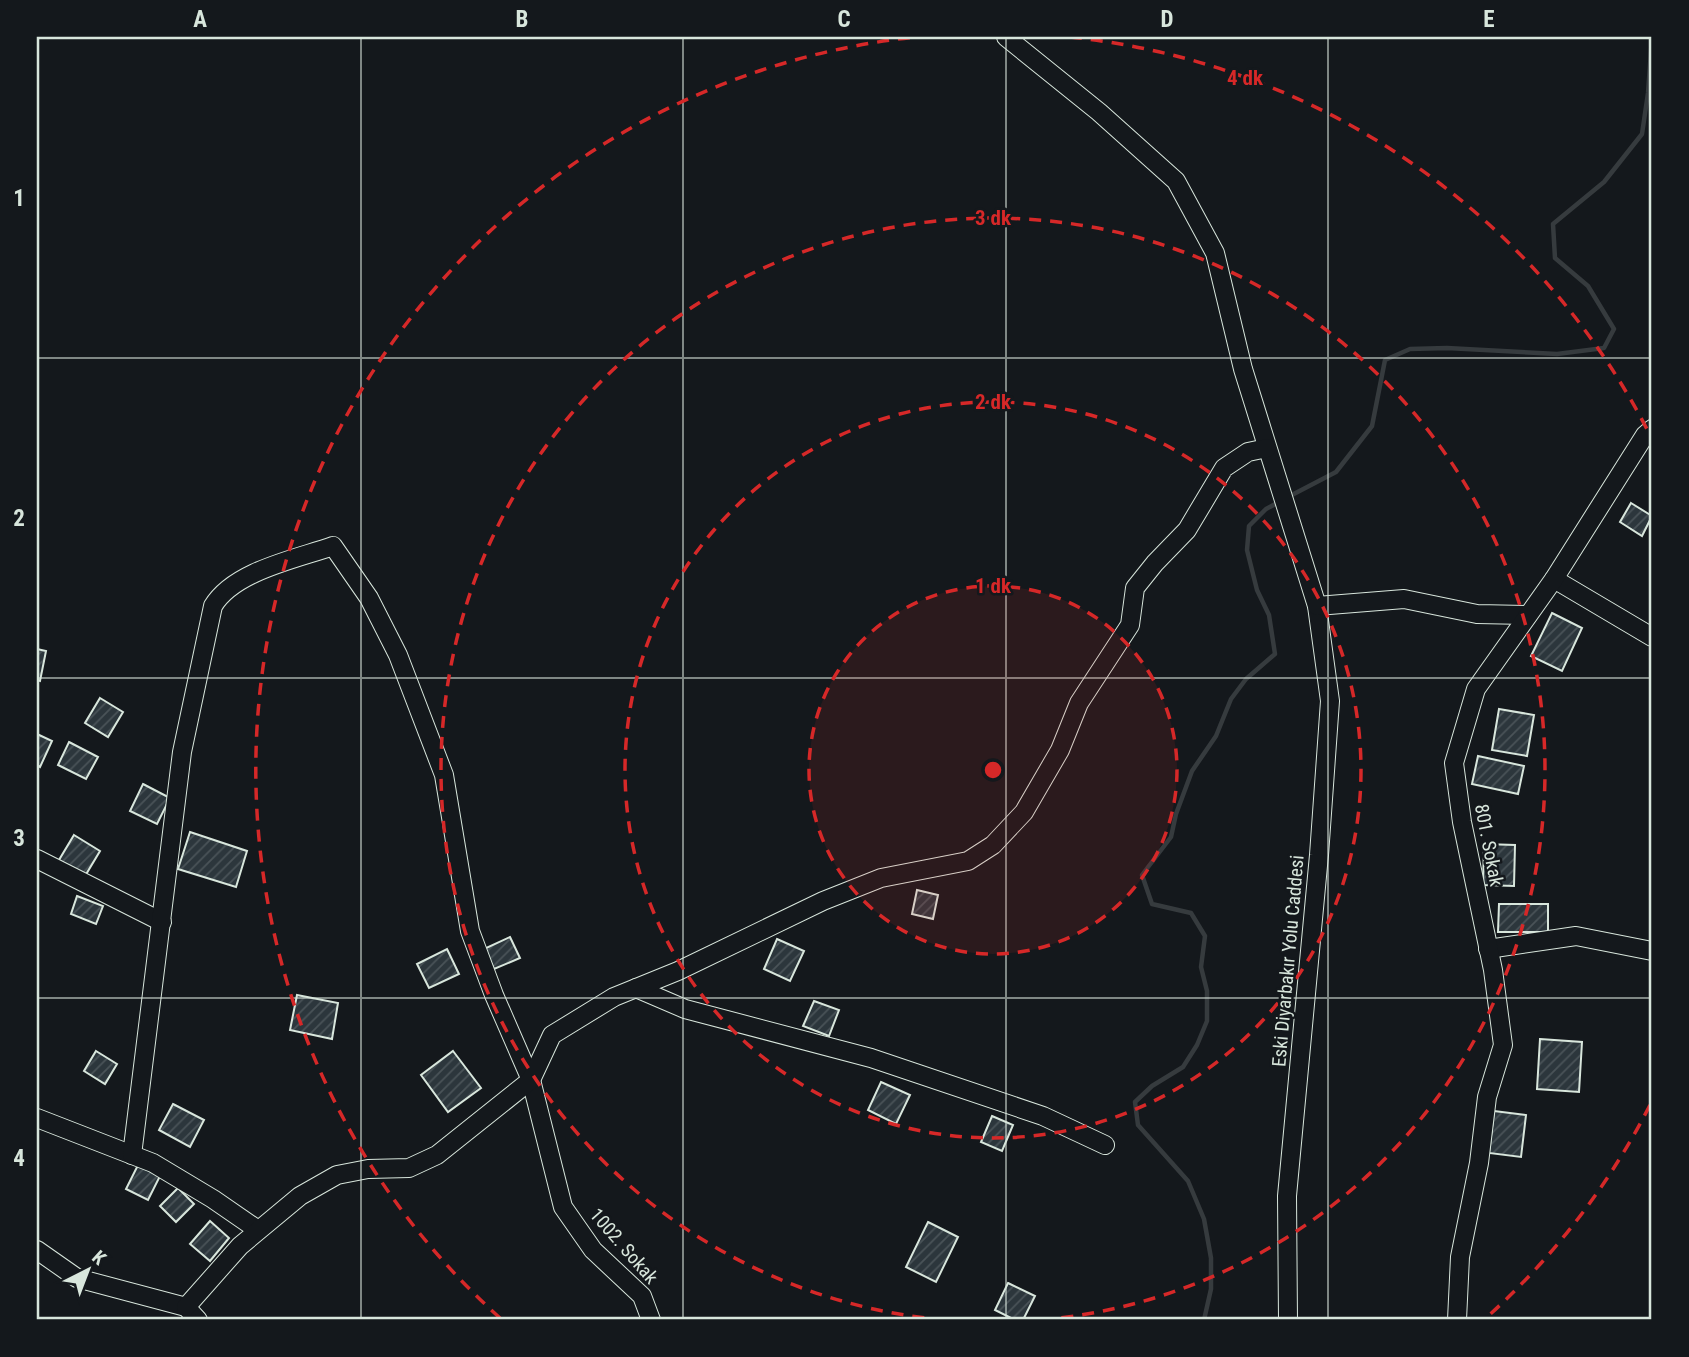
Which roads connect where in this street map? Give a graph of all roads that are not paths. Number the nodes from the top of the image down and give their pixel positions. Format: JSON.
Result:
{"nodes":[{"id":1,"x":1006,"y":37,"type":"edge"},
{"id":2,"x":1652,"y":429,"type":"edge"},
{"id":3,"x":1267,"y":448,"type":"junction"},
{"id":4,"x":1554,"y":579,"type":"junction"},
{"id":5,"x":1317,"y":606,"type":"junction"},
{"id":6,"x":1528,"y":615,"type":"junction"},
{"id":7,"x":1652,"y":637,"type":"edge"},
{"id":8,"x":37,"y":859,"type":"edge"},
{"id":9,"x":162,"y":922,"type":"junction"},
{"id":10,"x":1488,"y":949,"type":"junction"},
{"id":11,"x":1652,"y":951,"type":"edge"},
{"id":12,"x":636,"y":988,"type":"junction"},
{"id":13,"x":531,"y":1080,"type":"junction"},
{"id":14,"x":37,"y":1118,"type":"edge"},
{"id":15,"x":1105,"y":1145,"type":"dead end"},
{"id":16,"x":132,"y":1155,"type":"junction"},
{"id":17,"x":258,"y":1230,"type":"junction"},
{"id":18,"x":37,"y":1250,"type":"edge"},
{"id":19,"x":192,"y":1314,"type":"edge"},
{"id":20,"x":651,"y":1320,"type":"edge"},
{"id":21,"x":1288,"y":1320,"type":"edge"},
{"id":22,"x":1457,"y":1320,"type":"edge"}],
"edges":[{"from":1,"to":3,"type":"street","name":"Eski Diyarbakır Yolu Caddesi"},
{"from":2,"to":4,"type":"street","name":"801. Sokak"},
{"from":3,"to":5,"type":"street","name":"Eski Diyarbakır Yolu Caddesi"},
{"from":3,"to":12,"type":"street"},
{"from":4,"to":6,"type":"street","name":"801. Sokak"},
{"from":4,"to":7,"type":"street"},
{"from":5,"to":6,"type":"street"},
{"from":5,"to":21,"type":"street","name":"Eski Diyarbakır Yolu Caddesi"},
{"from":6,"to":10,"type":"street","name":"801. Sokak"},
{"from":8,"to":9,"type":"street"},
{"from":9,"to":13,"type":"street","name":"1002. Sokak"},
{"from":9,"to":16,"type":"street"},
{"from":10,"to":11,"type":"street"},
{"from":10,"to":22,"type":"street","name":"801. Sokak"},
{"from":12,"to":13,"type":"street"},
{"from":12,"to":15,"type":"street"},
{"from":13,"to":17,"type":"street"},
{"from":13,"to":20,"type":"street","name":"1002. Sokak"},
{"from":14,"to":16,"type":"street"},
{"from":16,"to":17,"type":"street"},
{"from":17,"to":19,"type":"street"},
{"from":18,"to":19,"type":"street"}]}
